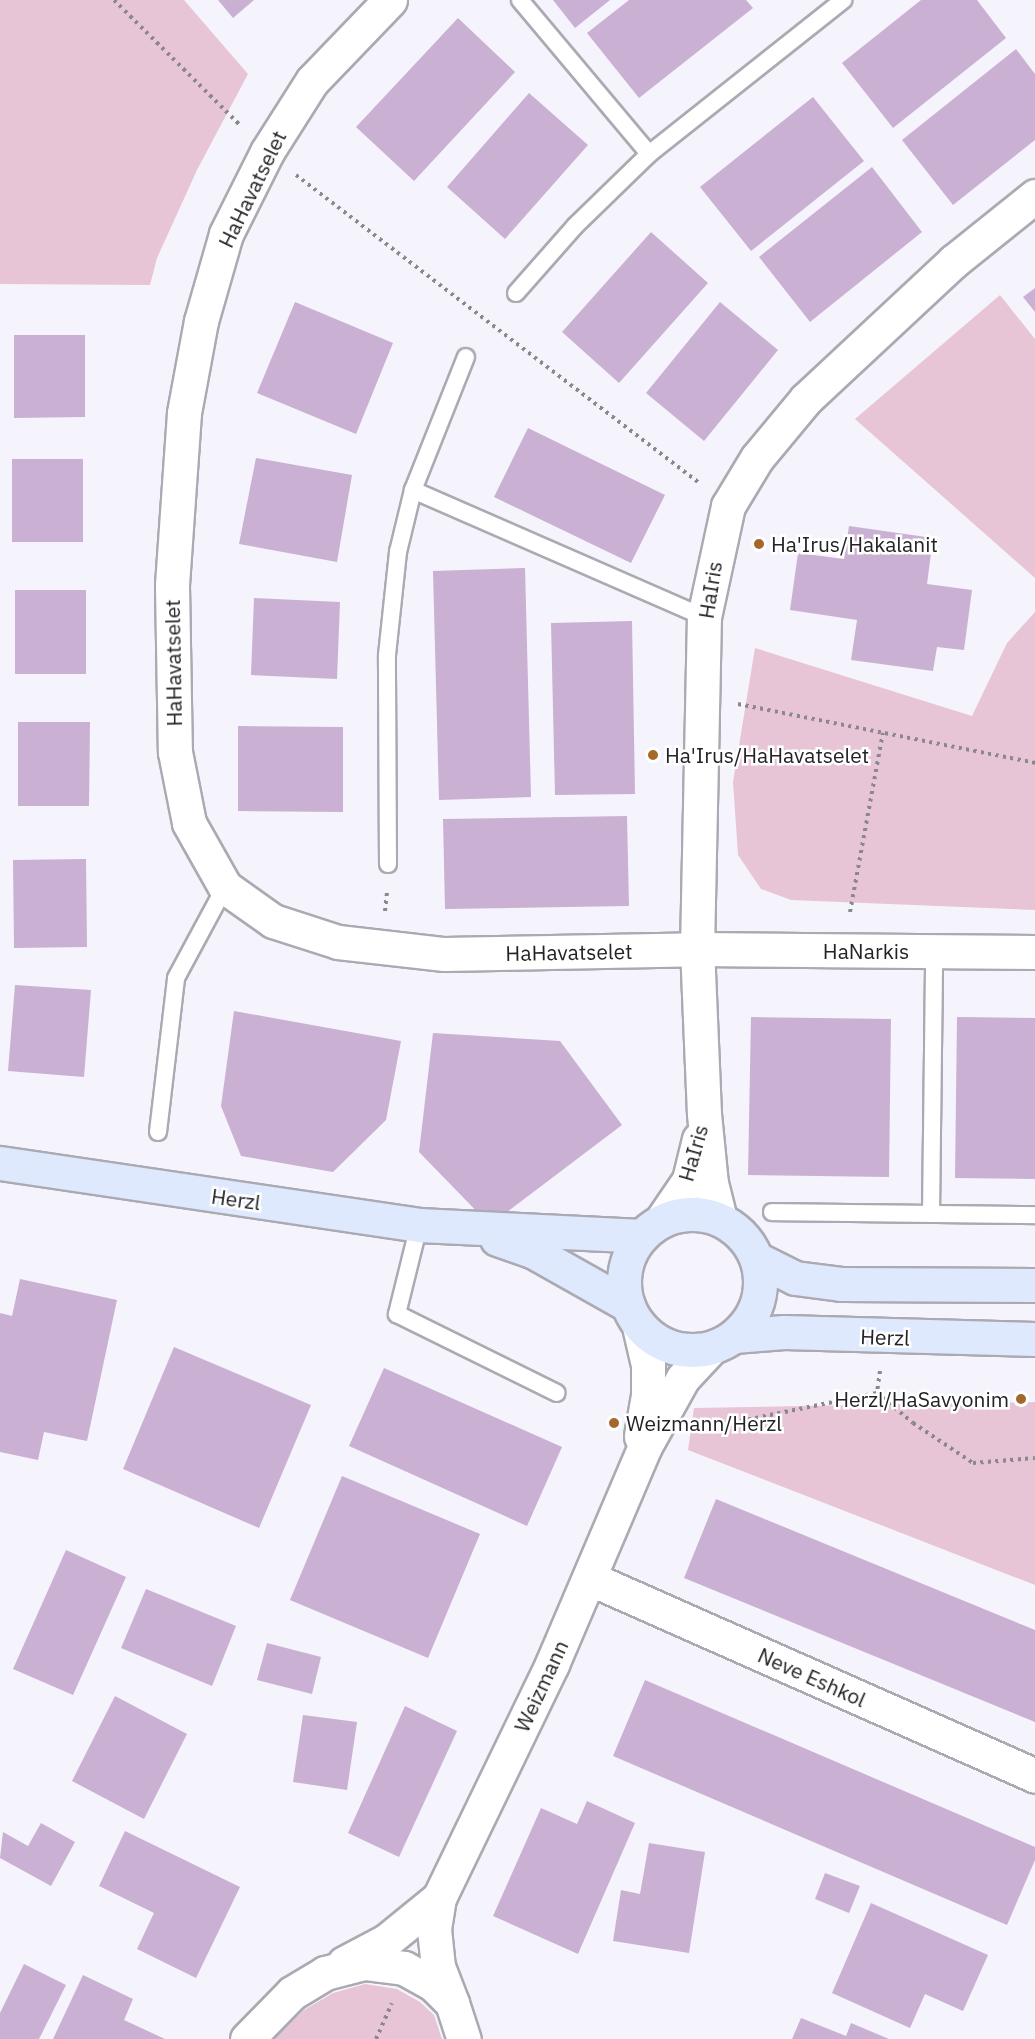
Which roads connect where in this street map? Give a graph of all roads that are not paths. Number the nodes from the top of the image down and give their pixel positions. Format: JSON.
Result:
{"nodes":[{"id":1,"x":390,"y":0,"type":"edge"},
{"id":2,"x":520,"y":0,"type":"edge"},
{"id":3,"x":843,"y":0,"type":"edge"},
{"id":4,"x":649,"y":154,"type":"junction"},
{"id":5,"x":1035,"y":195,"type":"edge"},
{"id":6,"x":516,"y":293,"type":"dead end"},
{"id":7,"x":466,"y":357,"type":"dead end"},
{"id":8,"x":413,"y":490,"type":"junction"},
{"id":9,"x":704,"y":617,"type":"junction"},
{"id":10,"x":388,"y":864,"type":"road end"},
{"id":11,"x":225,"y":886,"type":"junction"},
{"id":12,"x":698,"y":949,"type":"junction"},
{"id":13,"x":934,"y":951,"type":"junction"},
{"id":14,"x":1035,"y":952,"type":"edge"},
{"id":15,"x":704,"y":1114,"type":"junction"},
{"id":16,"x":158,"y":1131,"type":"dead end"},
{"id":17,"x":0,"y":1163,"type":"edge"},
{"id":18,"x":772,"y":1212,"type":"dead end"},
{"id":19,"x":931,"y":1214,"type":"junction"},
{"id":20,"x":1035,"y":1215,"type":"edge"},
{"id":21,"x":720,"y":1219,"type":"junction"},
{"id":22,"x":419,"y":1225,"type":"junction"},
{"id":23,"x":651,"y":1229,"type":"junction"},
{"id":24,"x":472,"y":1230,"type":"junction"},
{"id":25,"x":757,"y":1259,"type":"junction"},
{"id":26,"x":1035,"y":1285,"type":"edge"},
{"id":27,"x":633,"y":1316,"type":"junction"},
{"id":28,"x":1035,"y":1339,"type":"edge"},
{"id":29,"x":723,"y":1342,"type":"junction"},
{"id":30,"x":557,"y":1393,"type":"dead end"},
{"id":31,"x":634,"y":1470,"type":"junction"},
{"id":32,"x":589,"y":1578,"type":"junction"},
{"id":33,"x":1035,"y":1776,"type":"edge"},
{"id":34,"x":439,"y":1898,"type":"junction"},
{"id":35,"x":325,"y":1973,"type":"junction"},
{"id":36,"x":452,"y":2003,"type":"junction"},
{"id":37,"x":247,"y":2039,"type":"edge"},
{"id":38,"x":464,"y":2039,"type":"edge"}],
"edges":[{"from":1,"to":11,"type":"street","name":"HaHavatselet"},
{"from":2,"to":4,"type":"lane"},
{"from":3,"to":4,"type":"lane"},
{"from":4,"to":6,"type":"lane"},
{"from":5,"to":9,"type":"street","name":"HaIris"},
{"from":7,"to":8,"type":"lane"},
{"from":8,"to":9,"type":"lane"},
{"from":8,"to":10,"type":"lane"},
{"from":9,"to":12,"type":"street","name":"HaIris"},
{"from":11,"to":12,"type":"street","name":"HaHavatselet"},
{"from":11,"to":16,"type":"lane"},
{"from":12,"to":13,"type":"street","name":"HaNarkis"},
{"from":12,"to":15,"type":"street","name":"HaIris"},
{"from":13,"to":14,"type":"street","name":"HaNarkis"},
{"from":13,"to":19,"type":"lane"},
{"from":15,"to":21,"type":"street","name":"HaIris"},
{"from":15,"to":23,"type":"street","name":"HaIris"},
{"from":17,"to":22,"type":"street","name":"Herzl"},
{"from":18,"to":19,"type":"lane"},
{"from":19,"to":20,"type":"lane"},
{"from":21,"to":23,"type":"street"},
{"from":21,"to":25,"type":"street"},
{"from":22,"to":24,"type":"street","name":"Herzl"},
{"from":22,"to":30,"type":"lane"},
{"from":23,"to":24,"type":"street","name":"Herzl"},
{"from":23,"to":27,"type":"street"},
{"from":24,"to":27,"type":"street","name":"Herzl"},
{"from":25,"to":26,"type":"street"},
{"from":25,"to":29,"type":"street"},
{"from":27,"to":29,"type":"street"},
{"from":27,"to":31,"type":"street","name":"Weizmann"},
{"from":28,"to":29,"type":"street","name":"Herzl"},
{"from":29,"to":31,"type":"street","name":"Weizmann"},
{"from":31,"to":32,"type":"street","name":"Weizmann"},
{"from":32,"to":33,"type":"street","name":"Neve Eshkol"},
{"from":32,"to":34,"type":"street","name":"Weizmann"},
{"from":34,"to":35,"type":"street","name":"Weizmann"},
{"from":34,"to":36,"type":"street","name":"Weizmann"},
{"from":35,"to":36,"type":"street","name":"Weizmann"},
{"from":35,"to":37,"type":"street","name":"Weizmann"},
{"from":36,"to":38,"type":"street","name":"Weizmann"}]}
